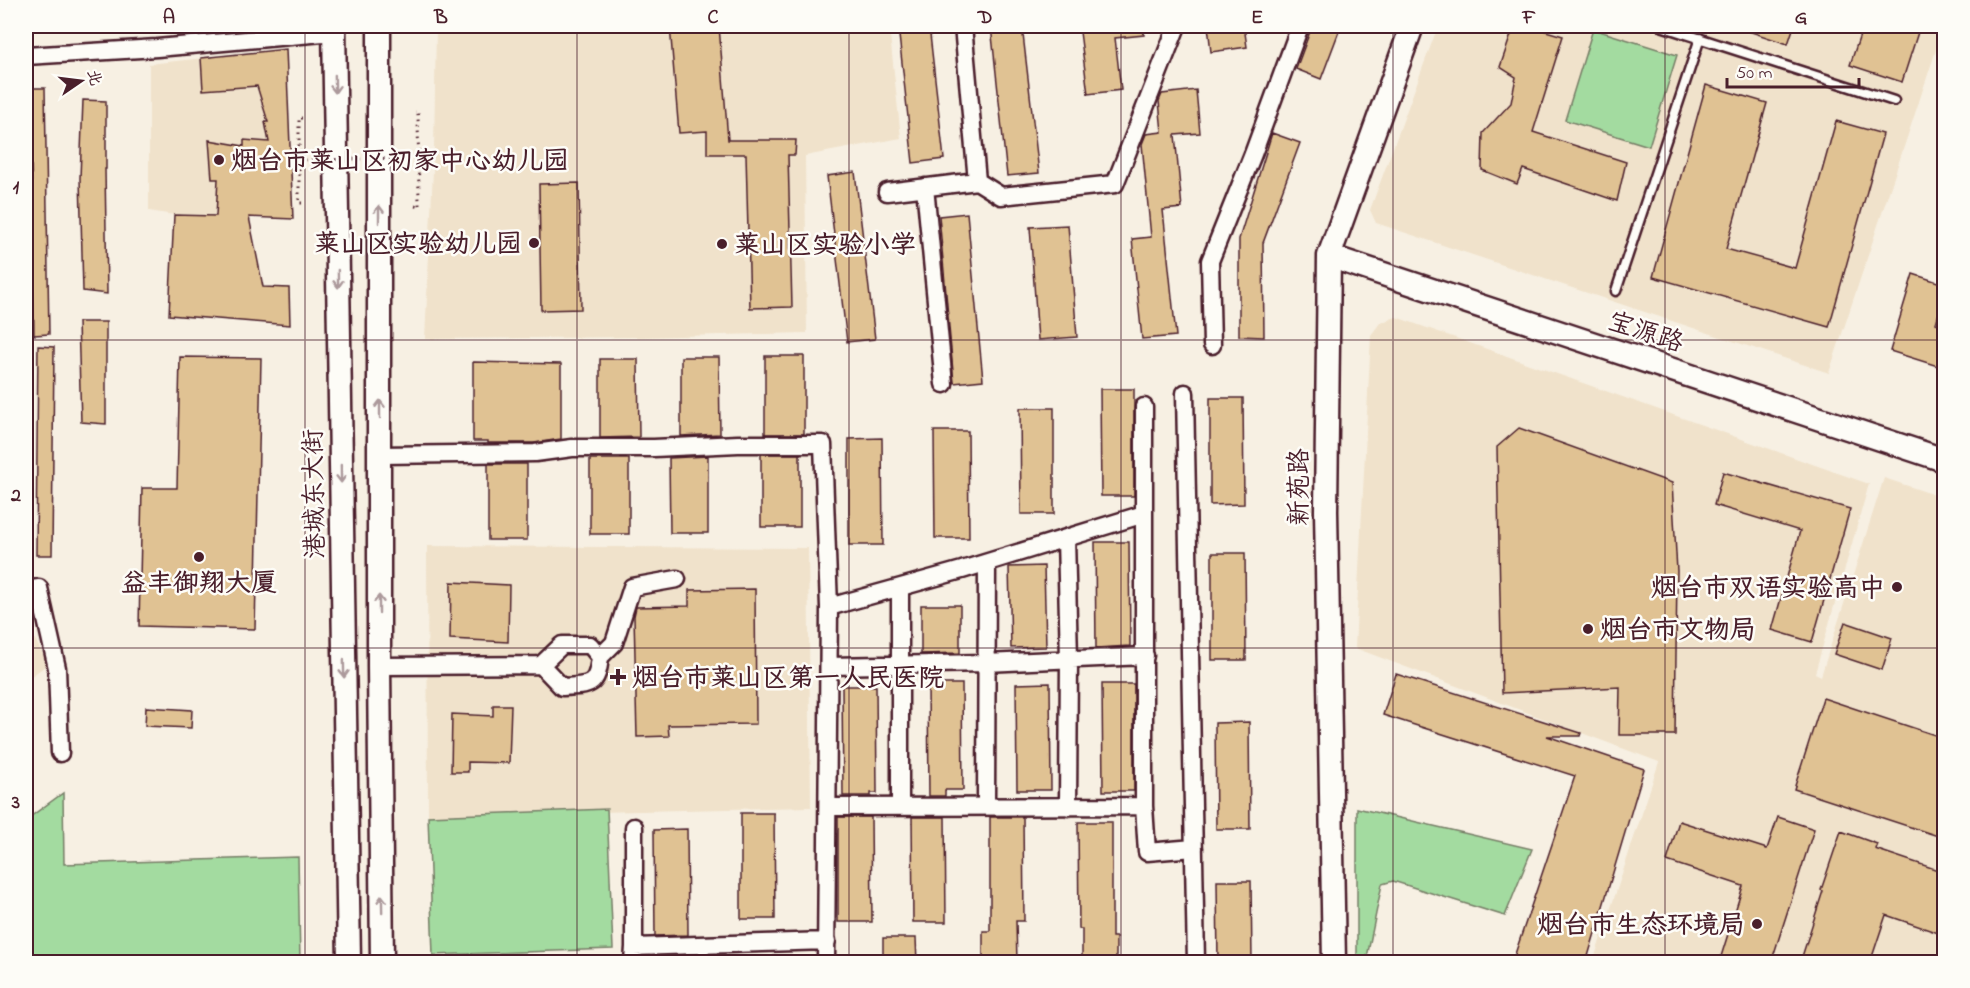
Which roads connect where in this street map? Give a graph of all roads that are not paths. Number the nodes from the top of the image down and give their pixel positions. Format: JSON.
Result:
{"nodes":[{"id":1,"x":379,"y":26,"type":"edge"},
{"id":2,"x":963,"y":26,"type":"edge"},
{"id":3,"x":1178,"y":26,"type":"edge"},
{"id":4,"x":1300,"y":26,"type":"edge"},
{"id":5,"x":1412,"y":26,"type":"edge"},
{"id":6,"x":1661,"y":26,"type":"edge"},
{"id":7,"x":334,"y":29,"type":"edge"},
{"id":8,"x":1700,"y":38,"type":"junction"},
{"id":9,"x":26,"y":56,"type":"edge"},
{"id":10,"x":1894,"y":101,"type":"dead end"},
{"id":11,"x":977,"y":181,"type":"junction"},
{"id":12,"x":925,"y":187,"type":"junction"},
{"id":13,"x":887,"y":192,"type":"dead end"},
{"id":14,"x":1329,"y":256,"type":"junction"},
{"id":15,"x":1616,"y":291,"type":"dead end"},
{"id":16,"x":1212,"y":345,"type":"dead end"},
{"id":17,"x":944,"y":384,"type":"dead end"},
{"id":18,"x":1185,"y":393,"type":"dead end"},
{"id":19,"x":1143,"y":407,"type":"dead end"},
{"id":20,"x":380,"y":455,"type":"junction"},
{"id":21,"x":1944,"y":460,"type":"edge"},
{"id":22,"x":1144,"y":513,"type":"junction"},
{"id":23,"x":1066,"y":538,"type":"junction"},
{"id":24,"x":987,"y":563,"type":"junction"},
{"id":25,"x":677,"y":579,"type":"dead end"},
{"id":26,"x":900,"y":588,"type":"junction"},
{"id":27,"x":26,"y":590,"type":"edge"},
{"id":28,"x":829,"y":607,"type":"junction"},
{"id":29,"x":1145,"y":656,"type":"junction"},
{"id":30,"x":600,"y":657,"type":"junction"},
{"id":31,"x":1069,"y":658,"type":"junction"},
{"id":32,"x":986,"y":663,"type":"junction"},
{"id":33,"x":541,"y":664,"type":"junction"},
{"id":34,"x":901,"y":664,"type":"junction"},
{"id":35,"x":379,"y":666,"type":"junction"},
{"id":36,"x":829,"y":666,"type":"junction"},
{"id":37,"x":60,"y":753,"type":"dead end"},
{"id":38,"x":1144,"y":806,"type":"junction"},
{"id":39,"x":829,"y":807,"type":"junction"},
{"id":40,"x":900,"y":807,"type":"junction"},
{"id":41,"x":986,"y":807,"type":"junction"},
{"id":42,"x":1068,"y":807,"type":"junction"},
{"id":43,"x":634,"y":827,"type":"dead end"},
{"id":44,"x":1194,"y":848,"type":"junction"},
{"id":45,"x":827,"y":941,"type":"junction"},
{"id":46,"x":634,"y":955,"type":"edge"},
{"id":47,"x":349,"y":963,"type":"edge"},
{"id":48,"x":382,"y":963,"type":"edge"},
{"id":49,"x":826,"y":963,"type":"edge"},
{"id":50,"x":1196,"y":963,"type":"edge"},
{"id":51,"x":1334,"y":963,"type":"edge"}],
"edges":[{"from":20,"to":1,"type":"main road","one_way":true},
{"from":2,"to":11,"type":"street"},
{"from":3,"to":11,"type":"street"},
{"from":4,"to":16,"type":"street"},
{"from":5,"to":14,"type":"main road","name":"新苑路"},
{"from":6,"to":8,"type":"lane"},
{"from":7,"to":9,"type":"street"},
{"from":7,"to":47,"type":"main road","name":"港城东大街","one_way":true},
{"from":8,"to":10,"type":"lane"},
{"from":8,"to":15,"type":"lane"},
{"from":11,"to":12,"type":"street"},
{"from":12,"to":13,"type":"street"},
{"from":12,"to":17,"type":"street"},
{"from":14,"to":21,"type":"main road","name":"宝源路"},
{"from":14,"to":51,"type":"main road","name":"新苑路"},
{"from":18,"to":44,"type":"street"},
{"from":19,"to":22,"type":"street"},
{"from":20,"to":28,"type":"street"},
{"from":35,"to":20,"type":"main road","one_way":true},
{"from":22,"to":23,"type":"street"},
{"from":22,"to":29,"type":"street"},
{"from":23,"to":24,"type":"street"},
{"from":23,"to":31,"type":"street"},
{"from":24,"to":26,"type":"street"},
{"from":24,"to":32,"type":"street"},
{"from":25,"to":30,"type":"street"},
{"from":26,"to":28,"type":"street"},
{"from":26,"to":34,"type":"street"},
{"from":27,"to":37,"type":"street"},
{"from":28,"to":36,"type":"street"},
{"from":29,"to":31,"type":"street"},
{"from":29,"to":38,"type":"street"},
{"from":30,"to":33,"type":"street"},
{"from":30,"to":33,"type":"street"},
{"from":31,"to":32,"type":"street"},
{"from":31,"to":42,"type":"street"},
{"from":32,"to":34,"type":"street"},
{"from":32,"to":41,"type":"street"},
{"from":33,"to":35,"type":"street"},
{"from":34,"to":36,"type":"street"},
{"from":34,"to":40,"type":"street"},
{"from":48,"to":35,"type":"main road","one_way":true},
{"from":36,"to":39,"type":"street"},
{"from":38,"to":42,"type":"street"},
{"from":38,"to":44,"type":"street"},
{"from":39,"to":40,"type":"street"},
{"from":39,"to":45,"type":"street"},
{"from":40,"to":41,"type":"street"},
{"from":41,"to":42,"type":"street"},
{"from":43,"to":46,"type":"street"},
{"from":44,"to":50,"type":"street"},
{"from":45,"to":46,"type":"street"},
{"from":45,"to":49,"type":"street"}]}
